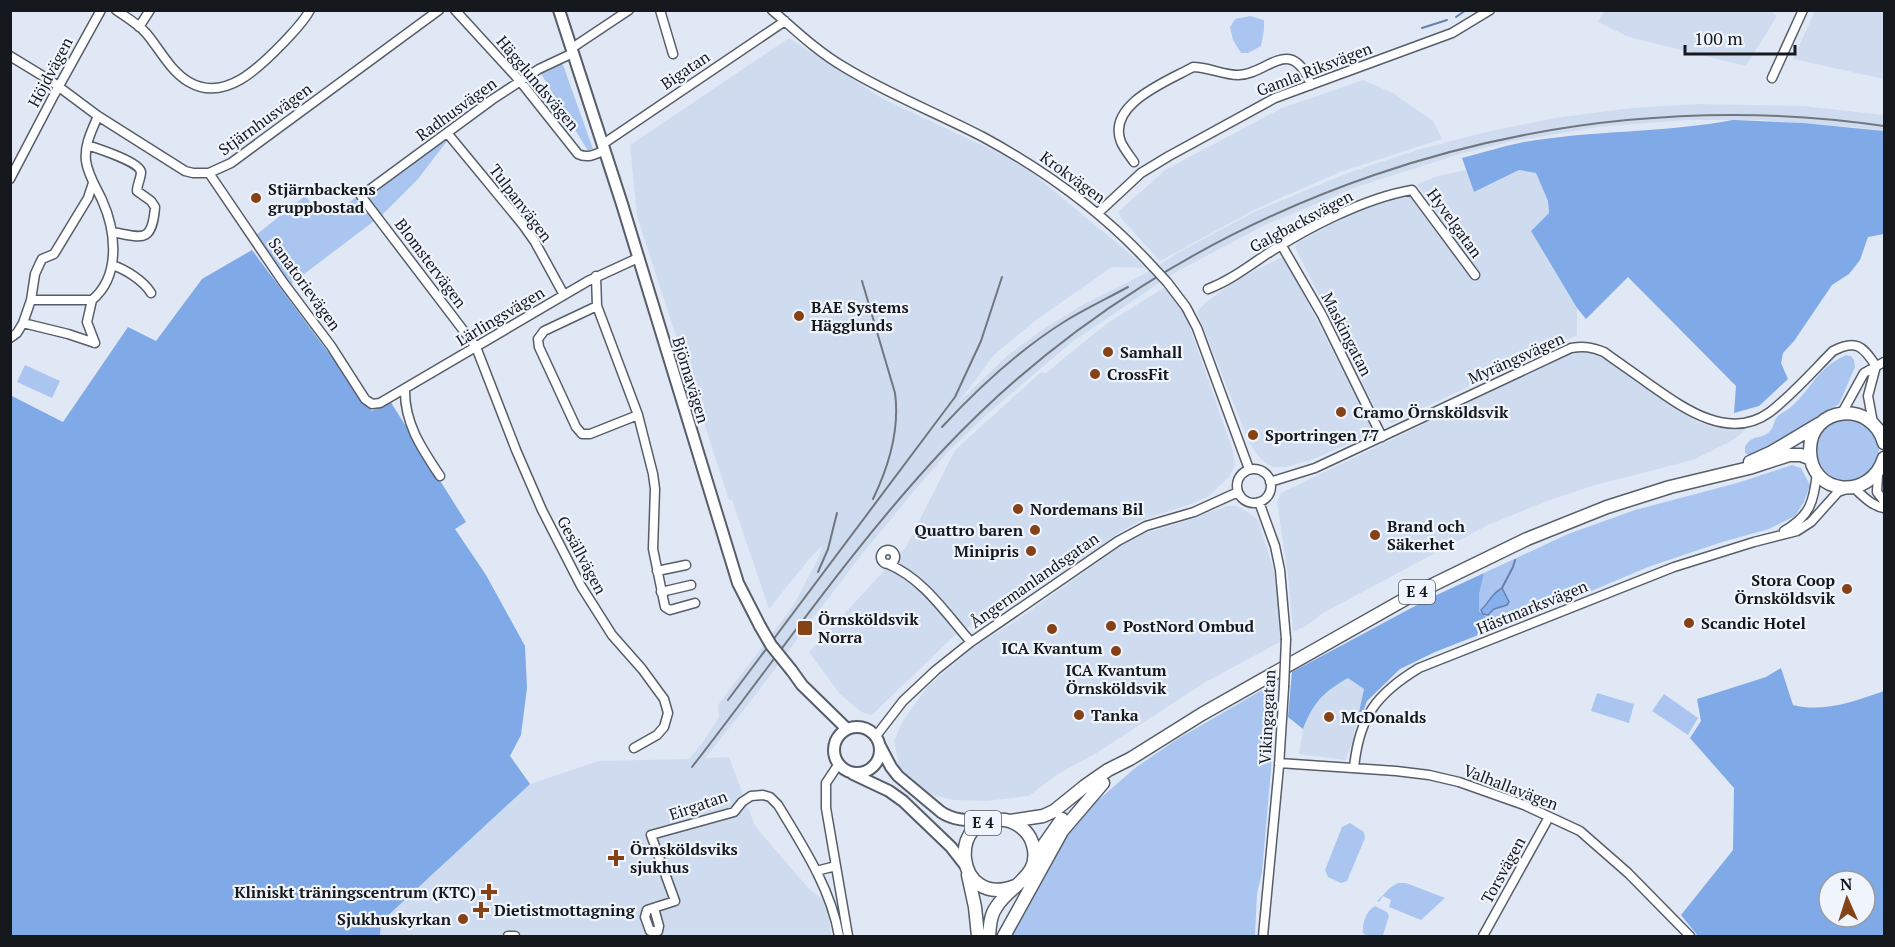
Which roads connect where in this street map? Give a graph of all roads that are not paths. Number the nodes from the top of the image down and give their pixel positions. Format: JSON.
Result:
{"nodes":[{"id":1,"x":101,"y":10,"type":"edge"},
{"id":2,"x":116,"y":10,"type":"edge"},
{"id":3,"x":150,"y":10,"type":"edge"},
{"id":4,"x":310,"y":10,"type":"edge"},
{"id":5,"x":439,"y":10,"type":"edge"},
{"id":6,"x":455,"y":10,"type":"edge"},
{"id":7,"x":559,"y":10,"type":"edge"},
{"id":8,"x":629,"y":10,"type":"edge"},
{"id":9,"x":660,"y":10,"type":"edge"},
{"id":10,"x":772,"y":10,"type":"edge"},
{"id":11,"x":1490,"y":10,"type":"edge"},
{"id":12,"x":1803,"y":10,"type":"edge"},
{"id":13,"x":785,"y":21,"type":"junction"},
{"id":14,"x":140,"y":27,"type":"junction"},
{"id":15,"x":573,"y":50,"type":"junction"},
{"id":16,"x":674,"y":54,"type":"dead end"},
{"id":17,"x":10,"y":56,"type":"edge"},
{"id":18,"x":1772,"y":78,"type":"dead end"},
{"id":19,"x":520,"y":81,"type":"junction"},
{"id":20,"x":1311,"y":85,"type":"junction"},
{"id":21,"x":59,"y":87,"type":"junction"},
{"id":22,"x":98,"y":116,"type":"junction"},
{"id":23,"x":448,"y":134,"type":"junction"},
{"id":24,"x":87,"y":145,"type":"junction"},
{"id":25,"x":604,"y":147,"type":"junction"},
{"id":26,"x":1134,"y":162,"type":"dead end"},
{"id":27,"x":209,"y":173,"type":"junction"},
{"id":28,"x":10,"y":179,"type":"edge"},
{"id":29,"x":93,"y":183,"type":"junction"},
{"id":30,"x":1412,"y":190,"type":"joint"},
{"id":31,"x":362,"y":196,"type":"joint"},
{"id":32,"x":1098,"y":213,"type":"junction"},
{"id":33,"x":112,"y":232,"type":"junction"},
{"id":34,"x":1282,"y":246,"type":"junction"},
{"id":35,"x":638,"y":258,"type":"junction"},
{"id":36,"x":112,"y":265,"type":"junction"},
{"id":37,"x":1475,"y":275,"type":"dead end"},
{"id":38,"x":596,"y":276,"type":"junction"},
{"id":39,"x":1208,"y":290,"type":"dead end"},
{"id":40,"x":151,"y":293,"type":"dead end"},
{"id":41,"x":564,"y":295,"type":"junction"},
{"id":42,"x":31,"y":300,"type":"junction"},
{"id":43,"x":92,"y":300,"type":"junction"},
{"id":44,"x":597,"y":306,"type":"junction"},
{"id":45,"x":23,"y":323,"type":"junction"},
{"id":46,"x":10,"y":338,"type":"edge"},
{"id":47,"x":477,"y":347,"type":"junction"},
{"id":48,"x":1880,"y":364,"type":"edge"},
{"id":49,"x":405,"y":389,"type":"junction"},
{"id":50,"x":380,"y":403,"type":"joint"},
{"id":51,"x":1842,"y":413,"type":"junction"},
{"id":52,"x":638,"y":415,"type":"junction"},
{"id":53,"x":1825,"y":420,"type":"junction"},
{"id":54,"x":1873,"y":423,"type":"junction"},
{"id":55,"x":1382,"y":437,"type":"junction"},
{"id":56,"x":1884,"y":438,"type":"edge"},
{"id":57,"x":1810,"y":459,"type":"junction"},
{"id":58,"x":1882,"y":466,"type":"edge"},
{"id":59,"x":1249,"y":469,"type":"junction"},
{"id":60,"x":1817,"y":472,"type":"junction"},
{"id":61,"x":1726,"y":473,"type":"junction"},
{"id":62,"x":440,"y":476,"type":"dead end"},
{"id":63,"x":1270,"y":482,"type":"junction"},
{"id":64,"x":1850,"y":488,"type":"junction"},
{"id":65,"x":1238,"y":492,"type":"junction"},
{"id":66,"x":1884,"y":501,"type":"edge"},
{"id":67,"x":1259,"y":502,"type":"junction"},
{"id":68,"x":1884,"y":508,"type":"edge"},
{"id":69,"x":1777,"y":535,"type":"junction"},
{"id":70,"x":892,"y":564,"type":"dead end"},
{"id":71,"x":686,"y":565,"type":"dead end"},
{"id":72,"x":657,"y":571,"type":"junction"},
{"id":73,"x":691,"y":585,"type":"dead end"},
{"id":74,"x":661,"y":592,"type":"junction"},
{"id":75,"x":695,"y":603,"type":"dead end"},
{"id":76,"x":971,"y":642,"type":"junction"},
{"id":77,"x":847,"y":729,"type":"junction"},
{"id":78,"x":878,"y":741,"type":"junction"},
{"id":79,"x":634,"y":748,"type":"dead end"},
{"id":80,"x":1130,"y":759,"type":"junction"},
{"id":81,"x":1279,"y":763,"type":"junction"},
{"id":82,"x":838,"y":765,"type":"junction"},
{"id":83,"x":1354,"y":768,"type":"junction"},
{"id":84,"x":853,"y":773,"type":"junction"},
{"id":85,"x":1104,"y":783,"type":"junction"},
{"id":86,"x":1549,"y":817,"type":"junction"},
{"id":87,"x":989,"y":821,"type":"junction"},
{"id":88,"x":1010,"y":821,"type":"junction"},
{"id":89,"x":1034,"y":859,"type":"junction"},
{"id":90,"x":836,"y":866,"type":"junction"},
{"id":91,"x":966,"y":868,"type":"junction"},
{"id":92,"x":816,"y":871,"type":"junction"},
{"id":93,"x":1015,"y":886,"type":"junction"},
{"id":94,"x":654,"y":908,"type":"dead end"},
{"id":95,"x":508,"y":936,"type":"edge"},
{"id":96,"x":515,"y":936,"type":"edge"},
{"id":97,"x":839,"y":936,"type":"edge"},
{"id":98,"x":848,"y":936,"type":"edge"},
{"id":99,"x":978,"y":936,"type":"edge"},
{"id":100,"x":989,"y":936,"type":"edge"},
{"id":101,"x":1004,"y":936,"type":"edge"},
{"id":102,"x":1263,"y":936,"type":"edge"},
{"id":103,"x":1483,"y":936,"type":"edge"},
{"id":104,"x":1690,"y":936,"type":"edge"}],
"edges":[{"from":1,"to":21,"type":"street","name":"Höjdvägen"},
{"from":2,"to":14,"type":"street"},
{"from":3,"to":14,"type":"street"},
{"from":4,"to":14,"type":"street"},
{"from":5,"to":27,"type":"street","name":"Stjärnhusvägen"},
{"from":6,"to":19,"type":"street","name":"Hägglundsvägen"},
{"from":7,"to":15,"type":"main road","name":"Björnavägen"},
{"from":8,"to":15,"type":"street","name":"Radhusvägen"},
{"from":9,"to":16,"type":"street"},
{"from":10,"to":13,"type":"street","name":"Krokvägen"},
{"from":11,"to":20,"type":"street","name":"Gamla Riksvägen"},
{"from":12,"to":18,"type":"street"},
{"from":13,"to":25,"type":"street","name":"Bigatan"},
{"from":13,"to":32,"type":"street","name":"Krokvägen"},
{"from":15,"to":19,"type":"street","name":"Radhusvägen"},
{"from":15,"to":25,"type":"main road","name":"Björnavägen"},
{"from":17,"to":21,"type":"street","name":"Stjärnhusvägen"},
{"from":19,"to":23,"type":"street","name":"Radhusvägen"},
{"from":19,"to":25,"type":"street","name":"Hägglundsvägen"},
{"from":20,"to":26,"type":"street"},
{"from":20,"to":32,"type":"street","name":"Gamla Riksvägen"},
{"from":21,"to":22,"type":"street","name":"Stjärnhusvägen"},
{"from":21,"to":28,"type":"street","name":"Höjdvägen"},
{"from":22,"to":24,"type":"street"},
{"from":22,"to":27,"type":"street","name":"Stjärnhusvägen"},
{"from":23,"to":31,"type":"street","name":"Radhusvägen"},
{"from":23,"to":41,"type":"street","name":"Tulpanvägen"},
{"from":24,"to":29,"type":"street"},
{"from":24,"to":33,"type":"street"},
{"from":25,"to":35,"type":"main road","name":"Björnavägen"},
{"from":27,"to":50,"type":"street","name":"Sanatorievägen"},
{"from":29,"to":33,"type":"street"},
{"from":29,"to":42,"type":"street"},
{"from":30,"to":34,"type":"street","name":"Galgbacksvägen"},
{"from":30,"to":37,"type":"street","name":"Hyvelgatan"},
{"from":31,"to":47,"type":"street","name":"Blomstervägen"},
{"from":32,"to":59,"type":"street","name":"Krokvägen","bridge":true},
{"from":33,"to":36,"type":"street"},
{"from":34,"to":39,"type":"street","name":"Galgbacksvägen"},
{"from":34,"to":55,"type":"street","name":"Maskingatan"},
{"from":35,"to":38,"type":"street","name":"Lärlingsvägen"},
{"from":35,"to":77,"type":"main road","name":"Björnavägen","bridge":true},
{"from":36,"to":40,"type":"street"},
{"from":36,"to":43,"type":"street"},
{"from":38,"to":41,"type":"street","name":"Lärlingsvägen"},
{"from":38,"to":44,"type":"street"},
{"from":41,"to":47,"type":"street","name":"Lärlingsvägen"},
{"from":42,"to":43,"type":"street"},
{"from":42,"to":45,"type":"street"},
{"from":43,"to":45,"type":"street"},
{"from":44,"to":52,"type":"street"},
{"from":44,"to":52,"type":"street"},
{"from":45,"to":46,"type":"street"},
{"from":47,"to":49,"type":"street","name":"Lärlingsvägen"},
{"from":47,"to":79,"type":"street","name":"Gesällvägen"},
{"from":48,"to":51,"type":"street"},
{"from":48,"to":54,"type":"street"},
{"from":48,"to":55,"type":"street","name":"Myrängsvägen"},
{"from":49,"to":50,"type":"street","name":"Lärlingsvägen"},
{"from":49,"to":62,"type":"street"},
{"from":51,"to":53,"type":"highway"},
{"from":51,"to":54,"type":"highway"},
{"from":52,"to":72,"type":"street"},
{"from":53,"to":57,"type":"highway"},
{"from":53,"to":61,"type":"highway","number":"E 4"},
{"from":54,"to":56,"type":"highway"},
{"from":55,"to":63,"type":"street","name":"Myrängsvägen"},
{"from":57,"to":60,"type":"highway"},
{"from":57,"to":61,"type":"highway","number":"E 4"},
{"from":58,"to":64,"type":"highway"},
{"from":58,"to":66,"type":"street"},
{"from":59,"to":63,"type":"street"},
{"from":59,"to":65,"type":"street"},
{"from":60,"to":64,"type":"highway"},
{"from":60,"to":69,"type":"street","name":"Hästmarksvägen"},
{"from":61,"to":80,"type":"highway","number":"E 4"},
{"from":63,"to":67,"type":"street"},
{"from":64,"to":68,"type":"street"},
{"from":64,"to":69,"type":"street","name":"Hästmarksvägen"},
{"from":65,"to":67,"type":"street"},
{"from":65,"to":76,"type":"street","name":"Ångermanlandsgatan"},
{"from":67,"to":81,"type":"street","name":"Vikingagatan","bridge":true},
{"from":69,"to":83,"type":"street","name":"Hästmarksvägen"},
{"from":70,"to":76,"type":"street"},
{"from":71,"to":72,"type":"street"},
{"from":72,"to":74,"type":"street"},
{"from":73,"to":74,"type":"street"},
{"from":74,"to":75,"type":"street"},
{"from":76,"to":78,"type":"street","name":"Ångermanlandsgatan"},
{"from":77,"to":78,"type":"main road"},
{"from":77,"to":82,"type":"main road"},
{"from":78,"to":84,"type":"main road"},
{"from":78,"to":87,"type":"main road"},
{"from":80,"to":85,"type":"highway","number":"E 4"},
{"from":80,"to":88,"type":"highway","number":"E 4"},
{"from":81,"to":83,"type":"street","name":"Valhallavägen"},
{"from":81,"to":102,"type":"street","name":"Vikingagatan"},
{"from":82,"to":84,"type":"main road"},
{"from":82,"to":90,"type":"street"},
{"from":83,"to":86,"type":"street","name":"Valhallavägen"},
{"from":84,"to":91,"type":"main road"},
{"from":85,"to":89,"type":"highway","number":"E 4"},
{"from":85,"to":101,"type":"highway"},
{"from":86,"to":103,"type":"street","name":"Torsvägen"},
{"from":86,"to":104,"type":"street","name":"Valhallavägen"},
{"from":87,"to":88,"type":"highway","number":"E 4"},
{"from":87,"to":91,"type":"highway","number":"E 4"},
{"from":88,"to":89,"type":"highway","number":"E 4"},
{"from":89,"to":93,"type":"highway","number":"E 4"},
{"from":90,"to":92,"type":"street"},
{"from":90,"to":98,"type":"street"},
{"from":91,"to":93,"type":"highway"},
{"from":91,"to":99,"type":"highway","number":"E 4"},
{"from":92,"to":94,"type":"street","name":"Eirgatan"},
{"from":92,"to":97,"type":"street"},
{"from":93,"to":100,"type":"highway","number":"E 4"},
{"from":95,"to":96,"type":"street"}]}
